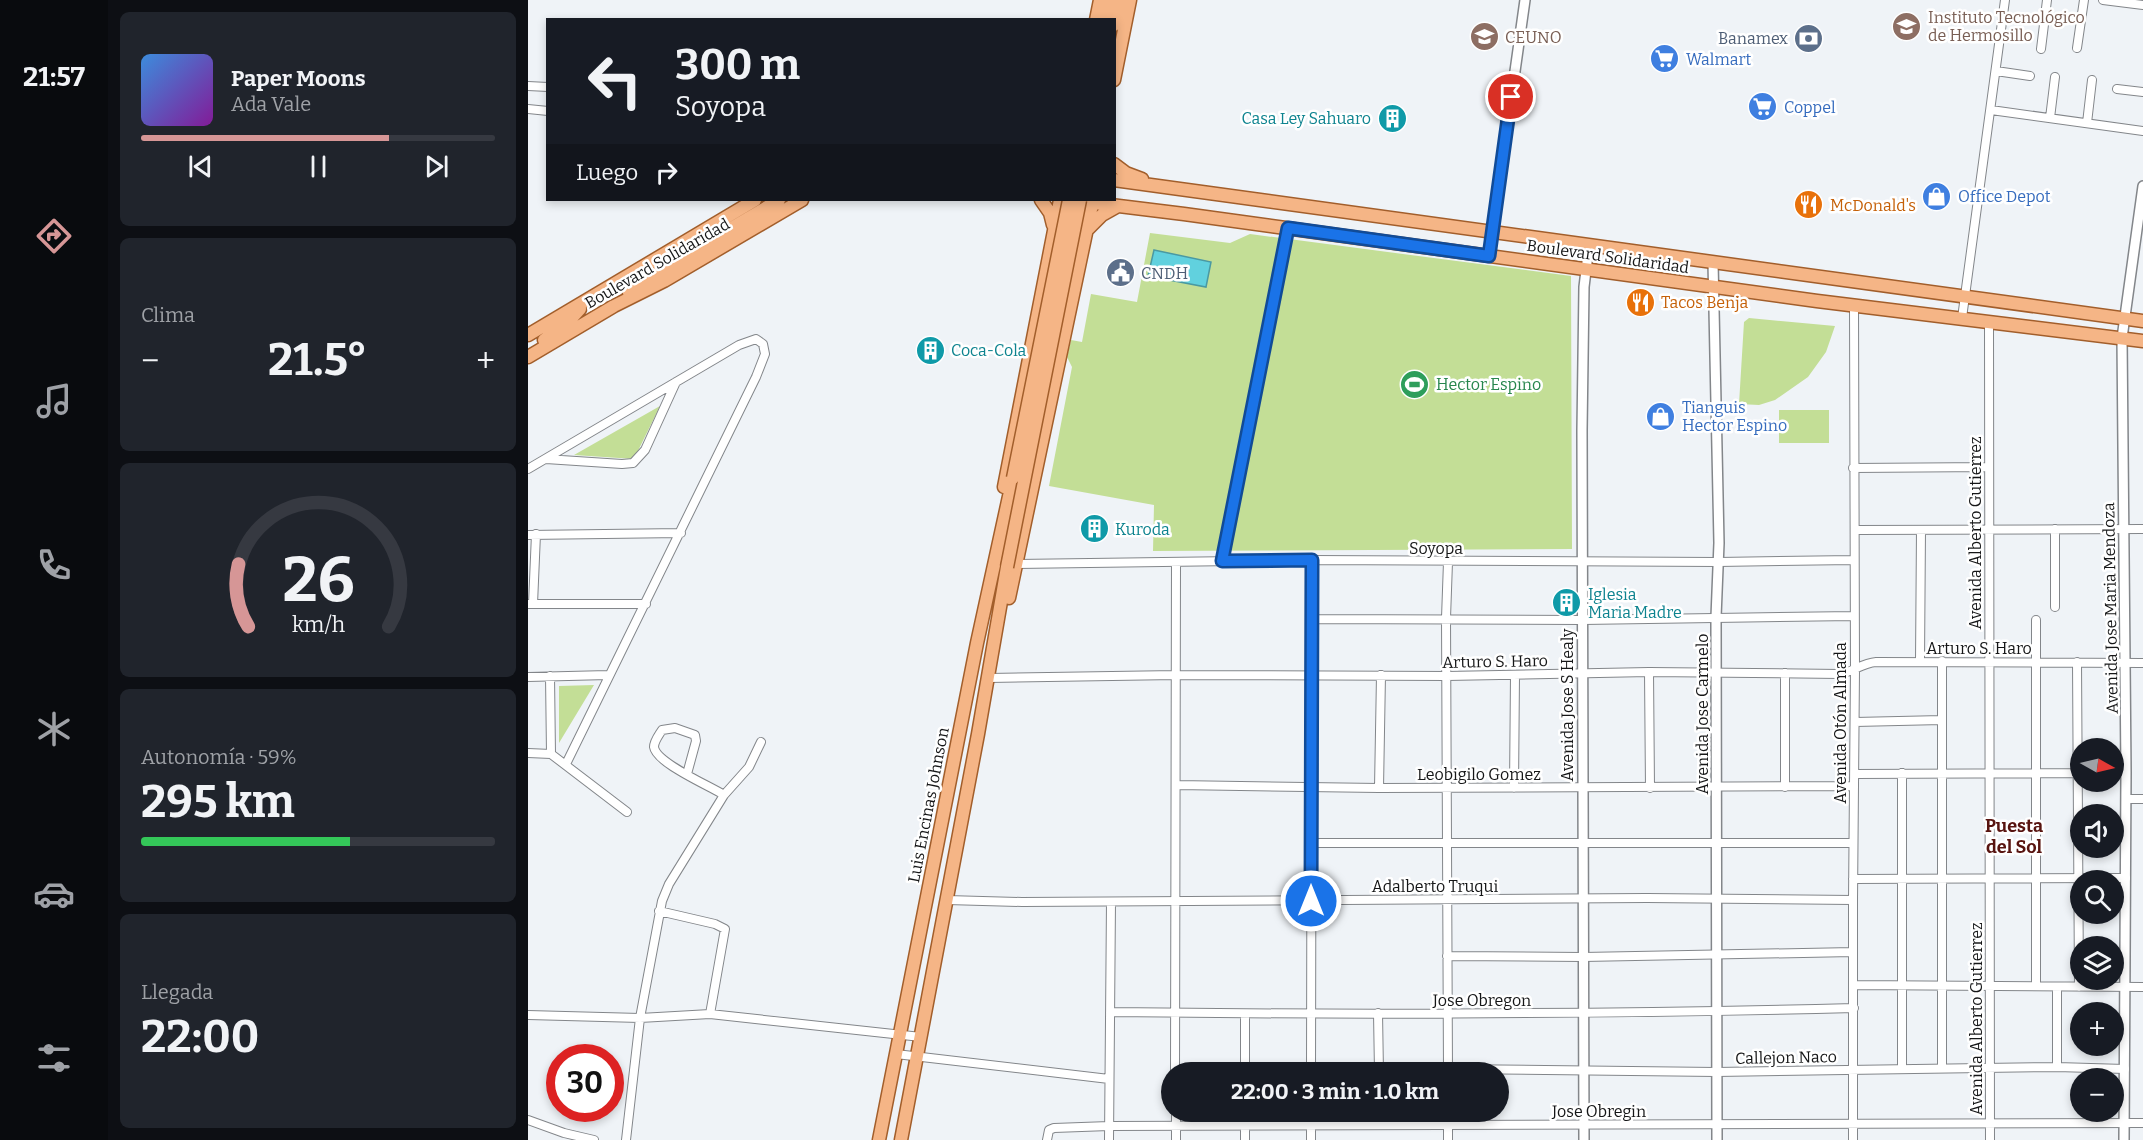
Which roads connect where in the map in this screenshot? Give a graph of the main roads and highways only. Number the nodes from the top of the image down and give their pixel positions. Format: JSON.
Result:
{"nodes":[{"id":1,"x":1100,"y":0,"type":"edge"},
{"id":2,"x":1109,"y":0,"type":"edge"},
{"id":3,"x":1119,"y":0,"type":"edge"},
{"id":4,"x":1130,"y":0,"type":"edge"},
{"id":5,"x":1096,"y":18,"type":"edge"},
{"id":6,"x":1105,"y":18,"type":"edge"},
{"id":7,"x":1115,"y":18,"type":"edge"},
{"id":8,"x":1116,"y":70,"type":"edge"},
{"id":9,"x":1116,"y":165,"type":"edge"},
{"id":10,"x":1116,"y":180,"type":"edge"},
{"id":11,"x":1160,"y":186,"type":"junction"},
{"id":12,"x":1116,"y":189,"type":"edge"},
{"id":13,"x":753,"y":201,"type":"edge"},
{"id":14,"x":777,"y":201,"type":"edge"},
{"id":15,"x":800,"y":201,"type":"edge"},
{"id":16,"x":1042,"y":201,"type":"edge"},
{"id":17,"x":1060,"y":201,"type":"edge"},
{"id":18,"x":1069,"y":201,"type":"edge"},
{"id":19,"x":1088,"y":201,"type":"edge"},
{"id":20,"x":1089,"y":201,"type":"edge"},
{"id":21,"x":1089,"y":201,"type":"edge"},
{"id":22,"x":1094,"y":201,"type":"edge"},
{"id":23,"x":1118,"y":206,"type":"junction"},
{"id":24,"x":1461,"y":227,"type":"junction"},
{"id":25,"x":1054,"y":228,"type":"junction"},
{"id":26,"x":1085,"y":233,"type":"junction"},
{"id":27,"x":1053,"y":278,"type":"junction"},
{"id":28,"x":586,"y":300,"type":"junction"},
{"id":29,"x":614,"y":306,"type":"junction"},
{"id":30,"x":2143,"y":321,"type":"edge"},
{"id":31,"x":528,"y":335,"type":"edge"},
{"id":32,"x":2143,"y":342,"type":"edge"},
{"id":33,"x":545,"y":346,"type":"junction"},
{"id":34,"x":528,"y":357,"type":"edge"},
{"id":35,"x":996,"y":556,"type":"junction"},
{"id":36,"x":1012,"y":566,"type":"junction"},
{"id":37,"x":879,"y":1140,"type":"edge"},
{"id":38,"x":901,"y":1140,"type":"edge"}],
"edges":[{"from":1,"to":5,"type":"main road"},
{"from":2,"to":6,"type":"main road"},
{"from":3,"to":7,"type":"main road"},
{"from":4,"to":8,"type":"main road"},
{"from":9,"to":11,"type":"main road"},
{"from":10,"to":11,"type":"main road","name":"Boulevard Solidaridad"},
{"from":11,"to":24,"type":"main road","name":"Boulevard Solidaridad"},
{"from":12,"to":24,"type":"main road"},
{"from":13,"to":28,"type":"main road","name":"Boulevard Solidaridad"},
{"from":14,"to":29,"type":"main road"},
{"from":15,"to":29,"type":"main road","name":"Boulevard Solidaridad"},
{"from":16,"to":25,"type":"main road"},
{"from":17,"to":25,"type":"main road"},
{"from":18,"to":27,"type":"main road","bridge":true},
{"from":19,"to":27,"type":"main road","bridge":true},
{"from":20,"to":26,"type":"main road"},
{"from":21,"to":36,"type":"main road","bridge":true},
{"from":22,"to":23,"type":"main road","name":"Boulevard Solidaridad"},
{"from":23,"to":26,"type":"main road"},
{"from":23,"to":32,"type":"main road","name":"Boulevard Solidaridad"},
{"from":24,"to":30,"type":"main road","name":"Boulevard Solidaridad"},
{"from":25,"to":35,"type":"main road"},
{"from":26,"to":36,"type":"main road"},
{"from":27,"to":35,"type":"main road","name":"Luis Encinas Johnson","bridge":true},
{"from":28,"to":31,"type":"main road","name":"Boulevard Solidaridad"},
{"from":28,"to":33,"type":"main road"},
{"from":29,"to":33,"type":"main road","name":"Boulevard Solidaridad"},
{"from":33,"to":34,"type":"main road","name":"Boulevard Solidaridad"},
{"from":35,"to":37,"type":"main road","name":"Luis Encinas Johnson"},
{"from":36,"to":38,"type":"main road"}]}
